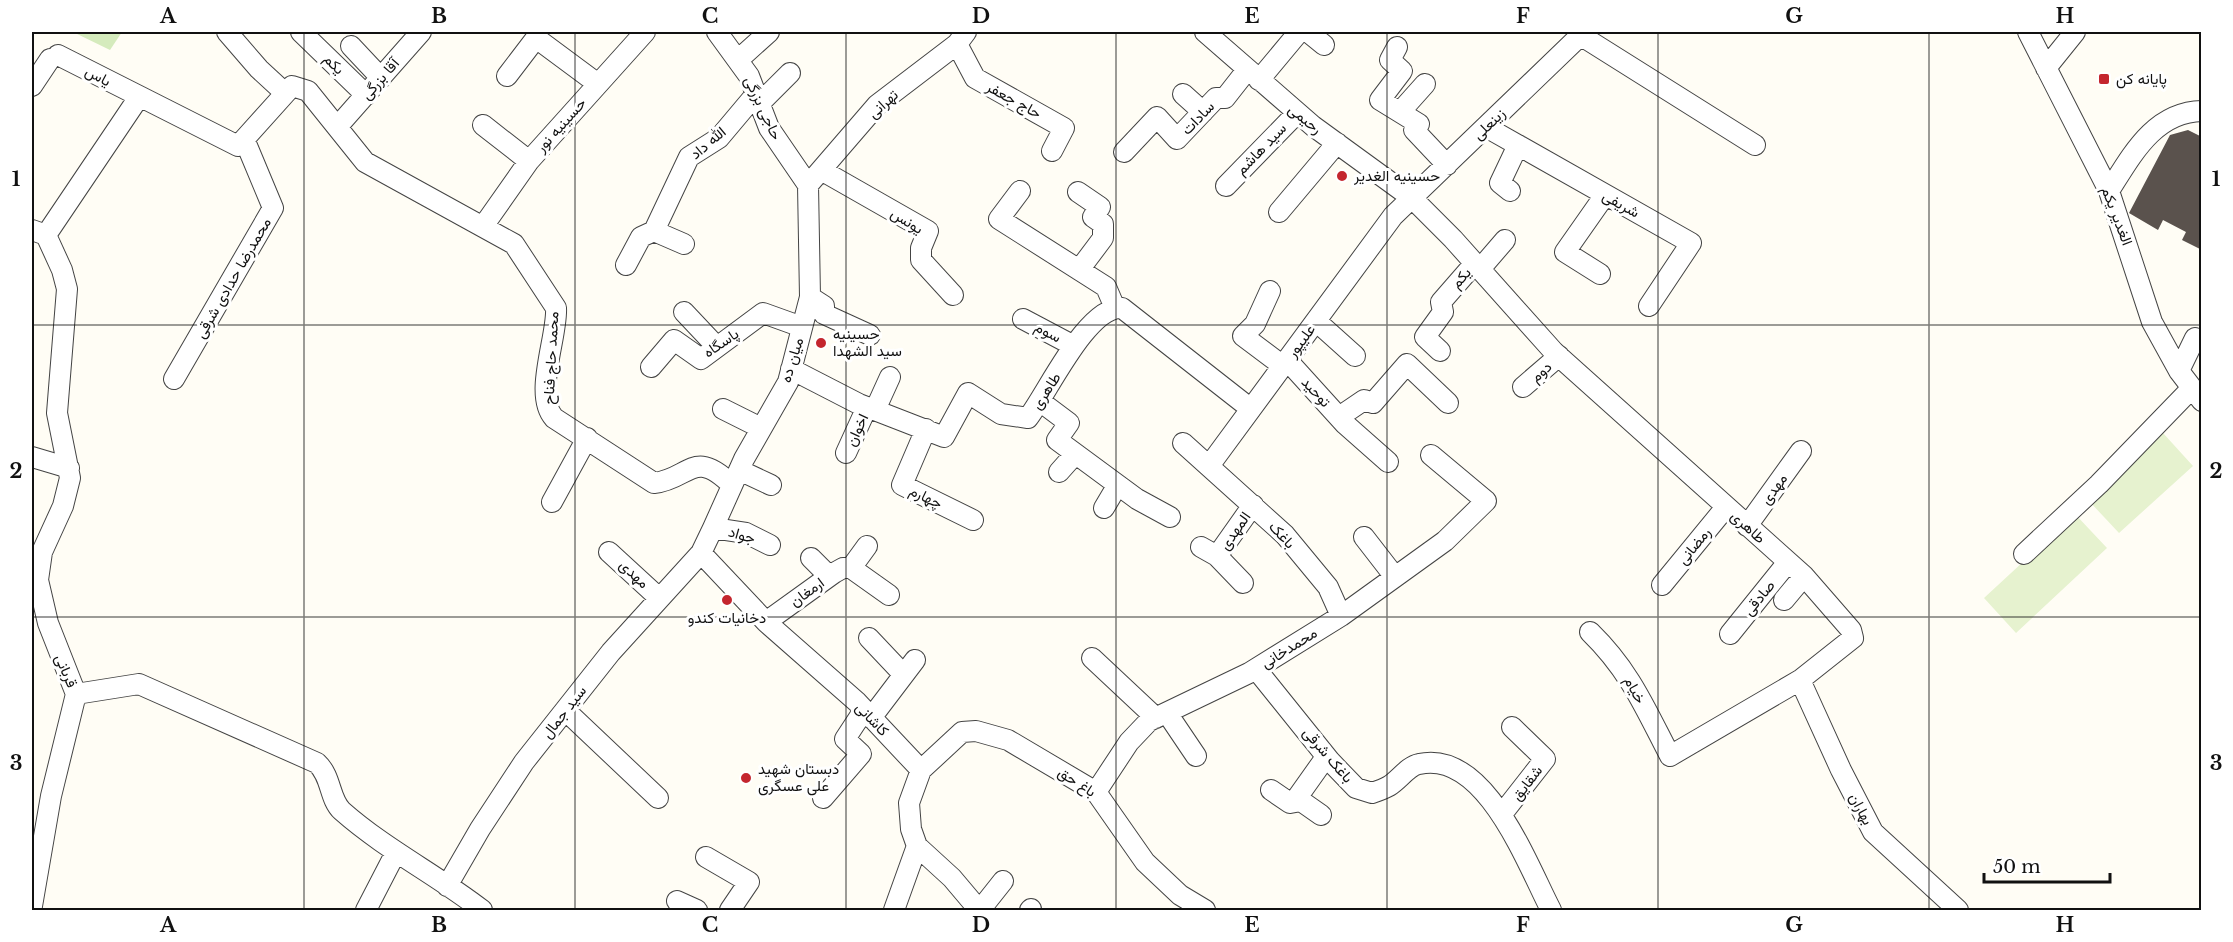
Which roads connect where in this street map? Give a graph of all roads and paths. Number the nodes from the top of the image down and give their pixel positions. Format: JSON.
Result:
{"nodes":[{"id":1,"x":227,"y":32,"type":"edge"},
{"id":2,"x":421,"y":32,"type":"edge"},
{"id":3,"x":645,"y":32,"type":"edge"},
{"id":4,"x":717,"y":32,"type":"edge"},
{"id":5,"x":769,"y":32,"type":"edge"},
{"id":6,"x":1204,"y":32,"type":"edge"},
{"id":7,"x":1299,"y":32,"type":"edge"},
{"id":8,"x":1308,"y":32,"type":"edge"},
{"id":9,"x":2028,"y":32,"type":"edge"},
{"id":10,"x":2074,"y":32,"type":"edge"},
{"id":11,"x":310,"y":34,"type":"edge"},
{"id":12,"x":1575,"y":35,"type":"edge"},
{"id":13,"x":962,"y":38,"type":"edge"},
{"id":14,"x":1324,"y":45,"type":"dead end"},
{"id":15,"x":351,"y":46,"type":"dead end"},
{"id":16,"x":1397,"y":47,"type":"dead end"},
{"id":17,"x":738,"y":60,"type":"junction"},
{"id":18,"x":2046,"y":68,"type":"junction"},
{"id":19,"x":790,"y":73,"type":"dead end"},
{"id":20,"x":1253,"y":75,"type":"junction"},
{"id":21,"x":507,"y":76,"type":"dead end"},
{"id":22,"x":381,"y":78,"type":"junction"},
{"id":23,"x":598,"y":84,"type":"junction"},
{"id":24,"x":1425,"y":84,"type":"dead end"},
{"id":25,"x":32,"y":86,"type":"edge"},
{"id":26,"x":285,"y":93,"type":"junction"},
{"id":27,"x":1183,"y":94,"type":"dead end"},
{"id":28,"x":366,"y":96,"type":"junction"},
{"id":29,"x":139,"y":98,"type":"junction"},
{"id":30,"x":758,"y":98,"type":"junction"},
{"id":31,"x":2202,"y":111,"type":"edge"},
{"id":32,"x":1203,"y":112,"type":"junction"},
{"id":33,"x":1400,"y":112,"type":"junction"},
{"id":34,"x":1297,"y":113,"type":"junction"},
{"id":35,"x":483,"y":125,"type":"dead end"},
{"id":36,"x":338,"y":126,"type":"junction"},
{"id":37,"x":1486,"y":127,"type":"junction"},
{"id":38,"x":242,"y":143,"type":"junction"},
{"id":39,"x":1337,"y":143,"type":"junction"},
{"id":40,"x":1518,"y":145,"type":"junction"},
{"id":41,"x":1755,"y":145,"type":"dead end"},
{"id":42,"x":1052,"y":151,"type":"dead end"},
{"id":43,"x":1124,"y":152,"type":"dead end"},
{"id":44,"x":529,"y":161,"type":"junction"},
{"id":45,"x":1447,"y":165,"type":"junction"},
{"id":46,"x":821,"y":170,"type":"junction"},
{"id":47,"x":808,"y":185,"type":"junction"},
{"id":48,"x":1226,"y":186,"type":"dead end"},
{"id":49,"x":1020,"y":191,"type":"dead end"},
{"id":50,"x":1510,"y":191,"type":"dead end"},
{"id":51,"x":2109,"y":191,"type":"junction"},
{"id":52,"x":1078,"y":192,"type":"dead end"},
{"id":53,"x":1605,"y":195,"type":"junction"},
{"id":54,"x":1412,"y":198,"type":"junction"},
{"id":55,"x":1279,"y":212,"type":"dead end"},
{"id":56,"x":1393,"y":216,"type":"joint"},
{"id":57,"x":484,"y":225,"type":"junction"},
{"id":58,"x":654,"y":231,"type":"junction"},
{"id":59,"x":39,"y":232,"type":"edge"},
{"id":60,"x":1505,"y":240,"type":"dead end"},
{"id":61,"x":684,"y":244,"type":"dead end"},
{"id":62,"x":626,"y":266,"type":"dead end"},
{"id":63,"x":1478,"y":266,"type":"junction"},
{"id":64,"x":1079,"y":270,"type":"junction"},
{"id":65,"x":1600,"y":274,"type":"dead end"},
{"id":66,"x":1270,"y":291,"type":"dead end"},
{"id":67,"x":953,"y":295,"type":"dead end"},
{"id":68,"x":810,"y":297,"type":"junction"},
{"id":69,"x":1649,"y":306,"type":"dead end"},
{"id":70,"x":1115,"y":308,"type":"junction"},
{"id":71,"x":684,"y":312,"type":"dead end"},
{"id":72,"x":1023,"y":318,"type":"dead end"},
{"id":73,"x":1316,"y":321,"type":"junction"},
{"id":74,"x":802,"y":327,"type":"junction"},
{"id":75,"x":870,"y":335,"type":"dead end"},
{"id":76,"x":2202,"y":340,"type":"edge"},
{"id":77,"x":1074,"y":346,"type":"junction"},
{"id":78,"x":717,"y":347,"type":"junction"},
{"id":79,"x":1440,"y":351,"type":"dead end"},
{"id":80,"x":1355,"y":356,"type":"dead end"},
{"id":81,"x":1558,"y":356,"type":"junction"},
{"id":82,"x":1285,"y":363,"type":"junction"},
{"id":83,"x":651,"y":367,"type":"dead end"},
{"id":84,"x":792,"y":369,"type":"junction"},
{"id":85,"x":2179,"y":371,"type":"junction"},
{"id":86,"x":890,"y":377,"type":"dead end"},
{"id":87,"x":174,"y":379,"type":"dead end"},
{"id":88,"x":1524,"y":387,"type":"dead end"},
{"id":89,"x":2197,"y":394,"type":"edge"},
{"id":90,"x":1041,"y":402,"type":"junction"},
{"id":91,"x":1448,"y":403,"type":"dead end"},
{"id":92,"x":723,"y":409,"type":"dead end"},
{"id":93,"x":871,"y":409,"type":"junction"},
{"id":94,"x":1251,"y":409,"type":"junction"},
{"id":95,"x":1342,"y":421,"type":"junction"},
{"id":96,"x":761,"y":429,"type":"junction"},
{"id":97,"x":926,"y":429,"type":"junction"},
{"id":98,"x":587,"y":438,"type":"junction"},
{"id":99,"x":1183,"y":443,"type":"dead end"},
{"id":100,"x":1801,"y":451,"type":"dead end"},
{"id":101,"x":846,"y":453,"type":"dead end"},
{"id":102,"x":1074,"y":454,"type":"junction"},
{"id":103,"x":1431,"y":455,"type":"dead end"},
{"id":104,"x":32,"y":456,"type":"edge"},
{"id":105,"x":1388,"y":462,"type":"dead end"},
{"id":106,"x":1209,"y":466,"type":"junction"},
{"id":107,"x":69,"y":468,"type":"junction"},
{"id":108,"x":1059,"y":472,"type":"dead end"},
{"id":109,"x":736,"y":478,"type":"junction"},
{"id":110,"x":771,"y":485,"type":"dead end"},
{"id":111,"x":1117,"y":486,"type":"junction"},
{"id":112,"x":552,"y":502,"type":"dead end"},
{"id":113,"x":1253,"y":505,"type":"junction"},
{"id":114,"x":1726,"y":507,"type":"junction"},
{"id":115,"x":1104,"y":508,"type":"dead end"},
{"id":116,"x":1170,"y":517,"type":"dead end"},
{"id":117,"x":973,"y":520,"type":"dead end"},
{"id":118,"x":1747,"y":526,"type":"junction"},
{"id":119,"x":713,"y":528,"type":"junction"},
{"id":120,"x":1364,"y":537,"type":"dead end"},
{"id":121,"x":770,"y":545,"type":"dead end"},
{"id":122,"x":867,"y":546,"type":"dead end"},
{"id":123,"x":609,"y":552,"type":"dead end"},
{"id":124,"x":700,"y":553,"type":"junction"},
{"id":125,"x":2024,"y":554,"type":"dead end"},
{"id":126,"x":811,"y":558,"type":"dead end"},
{"id":127,"x":1788,"y":562,"type":"junction"},
{"id":128,"x":851,"y":568,"type":"junction"},
{"id":129,"x":829,"y":576,"type":"junction"},
{"id":130,"x":1804,"y":576,"type":"junction"},
{"id":131,"x":1395,"y":577,"type":"junction"},
{"id":132,"x":1243,"y":583,"type":"dead end"},
{"id":133,"x":1662,"y":585,"type":"dead end"},
{"id":134,"x":889,"y":595,"type":"dead end"},
{"id":135,"x":658,"y":597,"type":"junction"},
{"id":136,"x":1784,"y":600,"type":"dead end"},
{"id":137,"x":37,"y":604,"type":"edge"},
{"id":138,"x":1341,"y":616,"type":"junction"},
{"id":139,"x":766,"y":622,"type":"junction"},
{"id":140,"x":1590,"y":632,"type":"dead end"},
{"id":141,"x":1730,"y":634,"type":"dead end"},
{"id":142,"x":869,"y":638,"type":"dead end"},
{"id":143,"x":1092,"y":658,"type":"dead end"},
{"id":144,"x":1256,"y":669,"type":"junction"},
{"id":145,"x":1800,"y":680,"type":"junction"},
{"id":146,"x":76,"y":694,"type":"junction"},
{"id":147,"x":565,"y":710,"type":"junction"},
{"id":148,"x":868,"y":714,"type":"junction"},
{"id":149,"x":1161,"y":715,"type":"junction"},
{"id":150,"x":1512,"y":727,"type":"dead end"},
{"id":151,"x":1196,"y":756,"type":"dead end"},
{"id":152,"x":1670,"y":756,"type":"joint"},
{"id":153,"x":1326,"y":757,"type":"junction"},
{"id":154,"x":921,"y":770,"type":"junction"},
{"id":155,"x":1271,"y":790,"type":"dead end"},
{"id":156,"x":1096,"y":792,"type":"junction"},
{"id":157,"x":657,"y":798,"type":"dead end"},
{"id":158,"x":823,"y":798,"type":"dead end"},
{"id":159,"x":1294,"y":802,"type":"junction"},
{"id":160,"x":1502,"y":814,"type":"junction"},
{"id":161,"x":1321,"y":815,"type":"dead end"},
{"id":162,"x":917,"y":846,"type":"junction"},
{"id":163,"x":396,"y":852,"type":"junction"},
{"id":164,"x":706,"y":857,"type":"dead end"},
{"id":165,"x":1003,"y":881,"type":"dead end"},
{"id":166,"x":447,"y":886,"type":"junction"},
{"id":167,"x":677,"y":901,"type":"dead end"},
{"id":168,"x":1175,"y":903,"type":"edge"},
{"id":169,"x":32,"y":906,"type":"edge"},
{"id":170,"x":366,"y":910,"type":"edge"},
{"id":171,"x":482,"y":910,"type":"edge"},
{"id":172,"x":697,"y":910,"type":"edge"},
{"id":173,"x":730,"y":910,"type":"edge"},
{"id":174,"x":894,"y":910,"type":"edge"},
{"id":175,"x":980,"y":910,"type":"edge"},
{"id":176,"x":1204,"y":910,"type":"edge"},
{"id":177,"x":1551,"y":910,"type":"edge"},
{"id":178,"x":1958,"y":910,"type":"edge"}],
"edges":[{"from":1,"to":26,"type":"street"},
{"from":2,"to":22,"type":"street","name":"آقا بزرگی"},
{"from":3,"to":23,"type":"street","name":"حسینیه نور"},
{"from":4,"to":17,"type":"street","name":"حاجی بزرگی"},
{"from":5,"to":17,"type":"street"},
{"from":6,"to":20,"type":"street","name":"رحیمی"},
{"from":7,"to":20,"type":"street"},
{"from":8,"to":14,"type":"street"},
{"from":9,"to":18,"type":"street","name":"الغدیر یکم"},
{"from":10,"to":18,"type":"street"},
{"from":11,"to":28,"type":"street","name":"یکم"},
{"from":12,"to":37,"type":"street","name":"زینعلی"},
{"from":12,"to":41,"type":"street"},
{"from":13,"to":42,"type":"street","name":"حاج جعفر"},
{"from":13,"to":46,"type":"street","name":"تهرانی"},
{"from":15,"to":22,"type":"street"},
{"from":16,"to":33,"type":"street"},
{"from":17,"to":30,"type":"street","name":"حاجی بزرگی"},
{"from":18,"to":51,"type":"street","name":"الغدیر یکم"},
{"from":19,"to":30,"type":"street","name":"الله داد"},
{"from":20,"to":32,"type":"street","name":"سادات"},
{"from":20,"to":34,"type":"street","name":"رحیمی"},
{"from":21,"to":23,"type":"street"},
{"from":22,"to":28,"type":"street","name":"آقا بزرگی"},
{"from":23,"to":44,"type":"street","name":"حسینیه نور"},
{"from":24,"to":33,"type":"street"},
{"from":25,"to":29,"type":"street","name":"یاس"},
{"from":26,"to":36,"type":"street","name":"محمد حاج فناح"},
{"from":26,"to":38,"type":"street"},
{"from":27,"to":32,"type":"street"},
{"from":28,"to":36,"type":"street","name":"آقا بزرگی"},
{"from":29,"to":38,"type":"street","name":"یاس"},
{"from":29,"to":59,"type":"street"},
{"from":30,"to":47,"type":"street","name":"حاجی بزرگی"},
{"from":30,"to":58,"type":"street","name":"الله داد"},
{"from":31,"to":51,"type":"street"},
{"from":32,"to":43,"type":"street","name":"سادات"},
{"from":33,"to":45,"type":"street"},
{"from":34,"to":39,"type":"street","name":"رحیمی"},
{"from":34,"to":48,"type":"street","name":"سید هاشم"},
{"from":35,"to":44,"type":"street"},
{"from":36,"to":57,"type":"street","name":"محمد حاج فناح"},
{"from":37,"to":40,"type":"street","name":"شریفی"},
{"from":37,"to":45,"type":"street","name":"زینعلی"},
{"from":38,"to":87,"type":"street","name":"محمدرضا حدادی شرقی"},
{"from":39,"to":54,"type":"street","name":"رحیمی"},
{"from":39,"to":55,"type":"street"},
{"from":40,"to":50,"type":"street"},
{"from":40,"to":53,"type":"street","name":"شریفی"},
{"from":44,"to":57,"type":"street","name":"حسینیه نور"},
{"from":45,"to":54,"type":"street","name":"زینعلی"},
{"from":46,"to":47,"type":"street","name":"تهرانی"},
{"from":46,"to":67,"type":"street","name":"یونس"},
{"from":47,"to":68,"type":"street","name":"میان ده"},
{"from":49,"to":64,"type":"street"},
{"from":51,"to":85,"type":"street","name":"الغدیر یکم"},
{"from":52,"to":64,"type":"street"},
{"from":53,"to":65,"type":"street"},
{"from":53,"to":69,"type":"street","name":"شریفی"},
{"from":54,"to":56,"type":"street","name":"زینعلی"},
{"from":54,"to":63,"type":"street","name":"طاهری"},
{"from":56,"to":73,"type":"street","name":"علیپور"},
{"from":57,"to":98,"type":"street","name":"محمد حاج فناح"},
{"from":58,"to":61,"type":"street"},
{"from":58,"to":62,"type":"street"},
{"from":59,"to":107,"type":"street","name":"قربانی"},
{"from":60,"to":63,"type":"street"},
{"from":63,"to":79,"type":"street","name":"یکم"},
{"from":63,"to":81,"type":"street","name":"طاهری"},
{"from":64,"to":70,"type":"street"},
{"from":66,"to":82,"type":"street","name":"توحید"},
{"from":68,"to":74,"type":"street","name":"میان ده"},
{"from":68,"to":75,"type":"street"},
{"from":70,"to":77,"type":"street","name":"طاهری"},
{"from":70,"to":94,"type":"street"},
{"from":71,"to":78,"type":"street"},
{"from":72,"to":77,"type":"street","name":"سوم"},
{"from":73,"to":80,"type":"street"},
{"from":73,"to":82,"type":"street","name":"علیپور"},
{"from":74,"to":78,"type":"street","name":"پاسگاه"},
{"from":74,"to":84,"type":"street","name":"میان ده"},
{"from":76,"to":85,"type":"street"},
{"from":77,"to":90,"type":"street","name":"طاهری"},
{"from":78,"to":83,"type":"street","name":"پاسگاه"},
{"from":81,"to":88,"type":"street","name":"دوم"},
{"from":81,"to":114,"type":"street","name":"طاهری"},
{"from":82,"to":94,"type":"street","name":"علیپور"},
{"from":82,"to":95,"type":"street","name":"توحید"},
{"from":84,"to":93,"type":"street","name":"طاهری"},
{"from":84,"to":96,"type":"street","name":"میان ده"},
{"from":85,"to":89,"type":"street","name":"الغدیر یکم"},
{"from":86,"to":93,"type":"street","name":"اخوان"},
{"from":89,"to":125,"type":"street"},
{"from":90,"to":97,"type":"street","name":"طاهری"},
{"from":90,"to":102,"type":"street"},
{"from":91,"to":95,"type":"street"},
{"from":92,"to":96,"type":"street"},
{"from":93,"to":97,"type":"street","name":"طاهری"},
{"from":93,"to":101,"type":"street","name":"اخوان"},
{"from":94,"to":106,"type":"street","name":"علیپور"},
{"from":95,"to":105,"type":"street","name":"توحید"},
{"from":96,"to":109,"type":"street","name":"میان ده"},
{"from":97,"to":117,"type":"street","name":"چهارم"},
{"from":98,"to":109,"type":"street","name":"محمد حاج فناح"},
{"from":98,"to":112,"type":"street"},
{"from":99,"to":106,"type":"street","name":"باغک"},
{"from":100,"to":118,"type":"street","name":"مهدی"},
{"from":102,"to":108,"type":"street"},
{"from":102,"to":111,"type":"street"},
{"from":103,"to":131,"type":"street","name":"محمدخانی"},
{"from":104,"to":107,"type":"street"},
{"from":106,"to":113,"type":"street","name":"باغک"},
{"from":107,"to":137,"type":"street","name":"قربانی"},
{"from":109,"to":110,"type":"street"},
{"from":109,"to":119,"type":"street","name":"میان ده"},
{"from":111,"to":115,"type":"street"},
{"from":111,"to":116,"type":"street"},
{"from":113,"to":132,"type":"street","name":"المهدی"},
{"from":113,"to":138,"type":"street","name":"باغک"},
{"from":114,"to":118,"type":"street","name":"طاهری"},
{"from":114,"to":133,"type":"street","name":"رمضانی"},
{"from":118,"to":127,"type":"street","name":"طاهری"},
{"from":119,"to":121,"type":"street","name":"جواد"},
{"from":119,"to":124,"type":"street","name":"میان ده"},
{"from":120,"to":131,"type":"street"},
{"from":122,"to":128,"type":"street"},
{"from":123,"to":135,"type":"street","name":"مهدی"},
{"from":124,"to":135,"type":"street","name":"سید جمال"},
{"from":124,"to":139,"type":"street","name":"کاشانی"},
{"from":126,"to":129,"type":"street"},
{"from":127,"to":130,"type":"street","name":"طاهری"},
{"from":127,"to":141,"type":"street","name":"صادقی"},
{"from":128,"to":129,"type":"street","name":"ارمغان"},
{"from":128,"to":134,"type":"street"},
{"from":129,"to":139,"type":"street","name":"ارمغان"},
{"from":130,"to":136,"type":"street"},
{"from":130,"to":145,"type":"street","name":"طاهری"},
{"from":131,"to":138,"type":"street","name":"محمدخانی"},
{"from":135,"to":147,"type":"street","name":"سید جمال"},
{"from":137,"to":146,"type":"street","name":"قربانی"},
{"from":138,"to":144,"type":"street","name":"محمدخانی"},
{"from":139,"to":148,"type":"street","name":"کاشانی"},
{"from":140,"to":152,"type":"street","name":"خیام"},
{"from":142,"to":148,"type":"street"},
{"from":143,"to":149,"type":"street"},
{"from":144,"to":149,"type":"street","name":"محمدخانی"},
{"from":144,"to":153,"type":"street","name":"باغک شرقی"},
{"from":145,"to":152,"type":"street","name":"طاهری"},
{"from":145,"to":178,"type":"street","name":"بهاران"},
{"from":146,"to":163,"type":"street","name":"قربانی"},
{"from":146,"to":169,"type":"street"},
{"from":147,"to":157,"type":"street"},
{"from":147,"to":166,"type":"street","name":"سید جمال"},
{"from":148,"to":154,"type":"street","name":"کاشانی"},
{"from":148,"to":158,"type":"street"},
{"from":149,"to":151,"type":"street"},
{"from":149,"to":156,"type":"street","name":"محمدخانی"},
{"from":150,"to":160,"type":"street","name":"شقایق"},
{"from":153,"to":159,"type":"street"},
{"from":153,"to":160,"type":"street","name":"باغک شرقی"},
{"from":154,"to":156,"type":"street","name":"باغ حق"},
{"from":154,"to":162,"type":"street"},
{"from":155,"to":159,"type":"street"},
{"from":156,"to":168,"type":"street","name":"باغ حق"},
{"from":159,"to":161,"type":"street"},
{"from":160,"to":177,"type":"street"},
{"from":162,"to":174,"type":"street"},
{"from":162,"to":175,"type":"street"},
{"from":163,"to":166,"type":"street","name":"قربانی"},
{"from":163,"to":170,"type":"street"},
{"from":164,"to":173,"type":"street"},
{"from":165,"to":175,"type":"street"},
{"from":166,"to":171,"type":"street","name":"قربانی"},
{"from":167,"to":172,"type":"street"},
{"from":168,"to":176,"type":"street","name":"باغ حق"}]}
